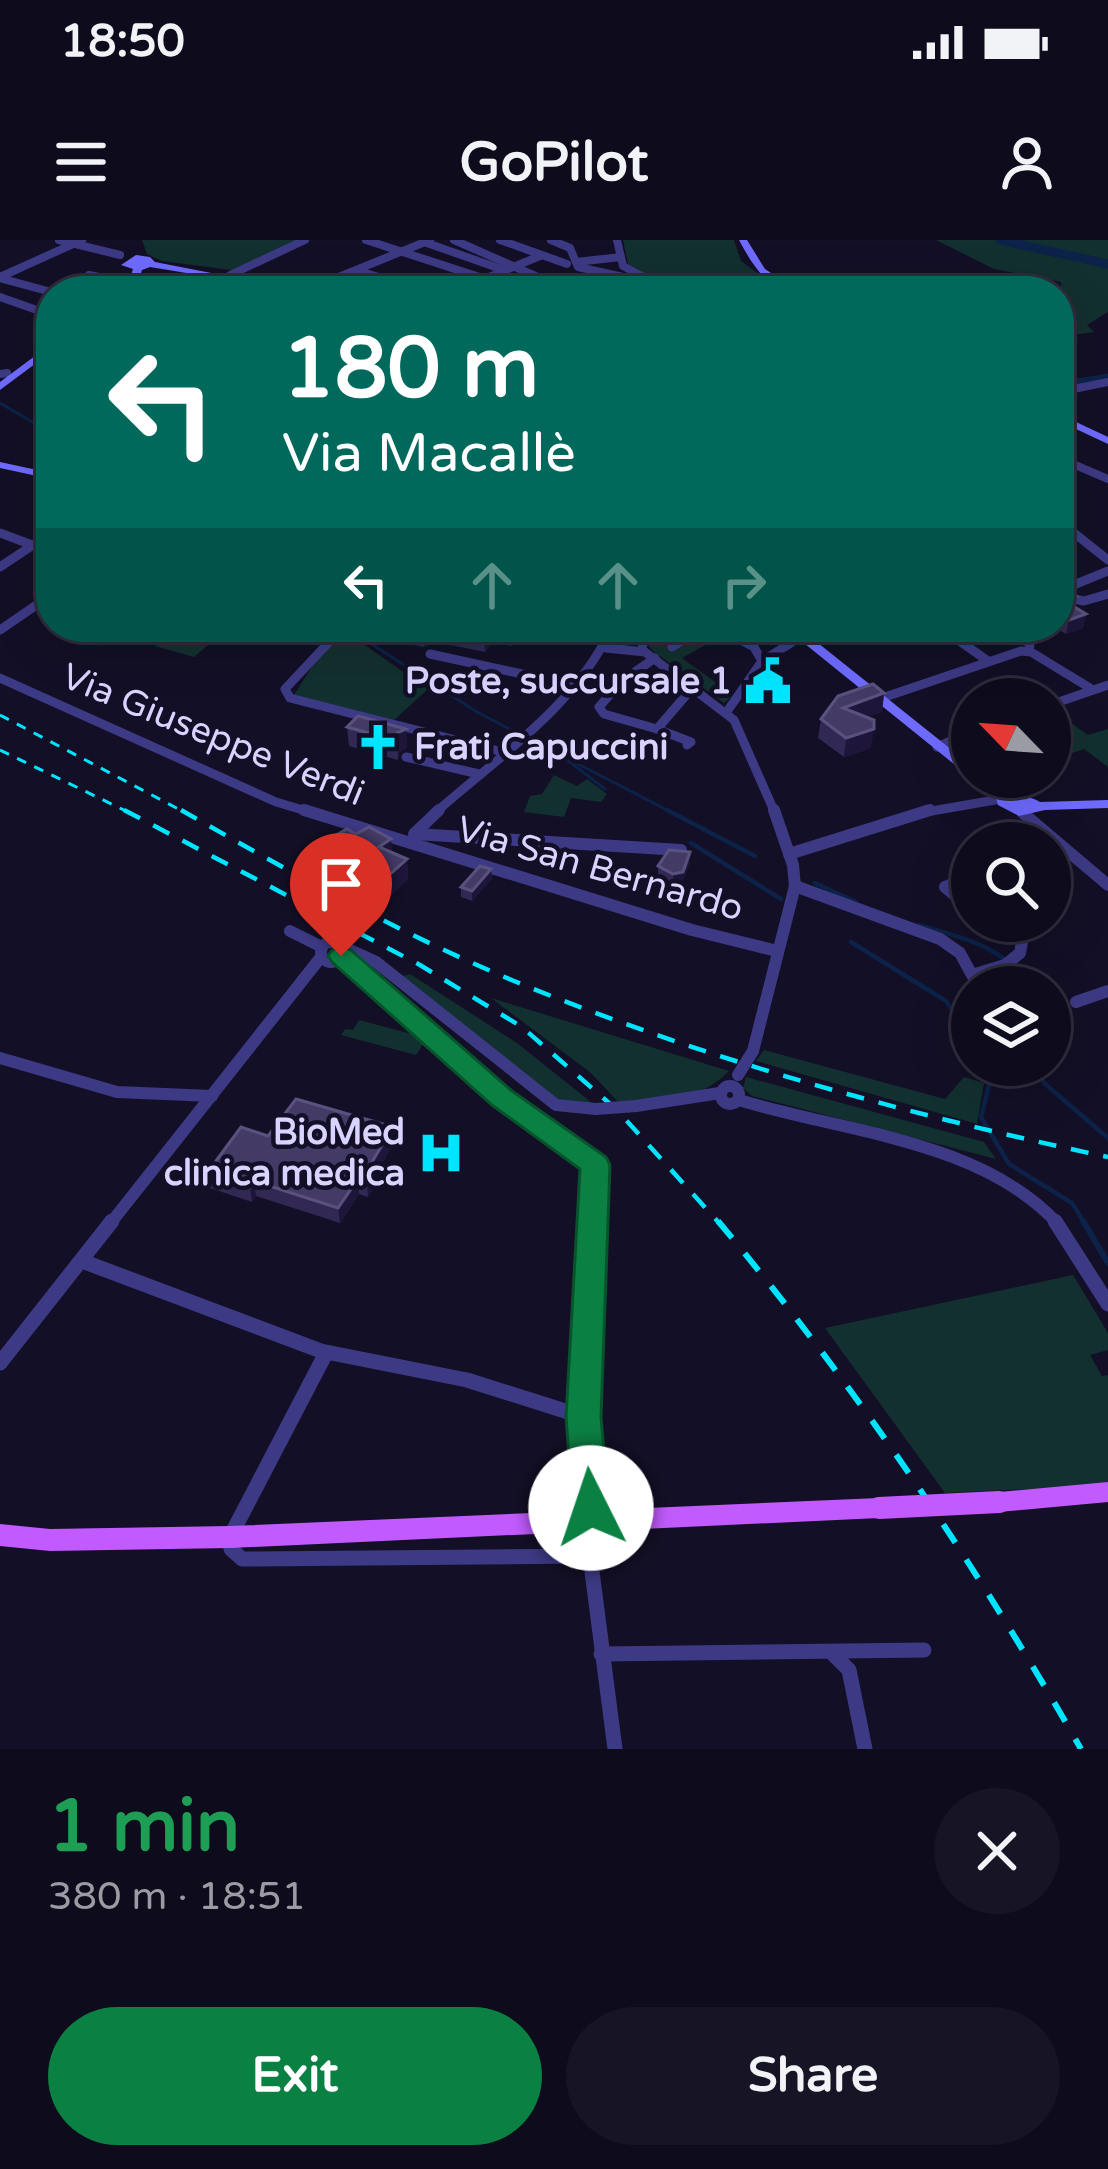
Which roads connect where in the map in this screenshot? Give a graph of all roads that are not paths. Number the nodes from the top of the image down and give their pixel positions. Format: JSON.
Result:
{"nodes":[{"id":1,"x":59,"y":240,"type":"edge"},
{"id":2,"x":128,"y":240,"type":"edge"},
{"id":3,"x":305,"y":240,"type":"edge"},
{"id":4,"x":366,"y":240,"type":"edge"},
{"id":5,"x":454,"y":240,"type":"edge"},
{"id":6,"x":500,"y":240,"type":"edge"},
{"id":7,"x":525,"y":240,"type":"edge"},
{"id":8,"x":551,"y":240,"type":"edge"},
{"id":9,"x":617,"y":240,"type":"edge"},
{"id":10,"x":743,"y":240,"type":"edge"},
{"id":11,"x":425,"y":241,"type":"edge"},
{"id":12,"x":78,"y":242,"type":"edge"},
{"id":13,"x":510,"y":244,"type":"junction"},
{"id":14,"x":582,"y":245,"type":"dead end"},
{"id":15,"x":571,"y":249,"type":"junction"},
{"id":16,"x":482,"y":253,"type":"junction"},
{"id":17,"x":399,"y":254,"type":"junction"},
{"id":18,"x":120,"y":255,"type":"dead end"},
{"id":19,"x":540,"y":256,"type":"junction"},
{"id":20,"x":621,"y":257,"type":"junction"},
{"id":21,"x":467,"y":259,"type":"junction"},
{"id":22,"x":141,"y":263,"type":"junction"},
{"id":23,"x":573,"y":263,"type":"junction"},
{"id":24,"x":512,"y":266,"type":"junction"},
{"id":25,"x":502,"y":269,"type":"junction"},
{"id":26,"x":358,"y":271,"type":"junction"},
{"id":27,"x":595,"y":271,"type":"junction"},
{"id":28,"x":1,"y":276,"type":"edge"},
{"id":29,"x":133,"y":276,"type":"edge"},
{"id":30,"x":194,"y":276,"type":"edge"},
{"id":31,"x":226,"y":276,"type":"edge"},
{"id":32,"x":344,"y":276,"type":"edge"},
{"id":33,"x":374,"y":276,"type":"edge"},
{"id":34,"x":467,"y":276,"type":"edge"},
{"id":35,"x":487,"y":276,"type":"edge"},
{"id":36,"x":536,"y":276,"type":"joint"},
{"id":37,"x":591,"y":276,"type":"edge"},
{"id":38,"x":612,"y":276,"type":"edge"},
{"id":39,"x":644,"y":276,"type":"edge"},
{"id":40,"x":768,"y":276,"type":"edge"},
{"id":41,"x":36,"y":287,"type":"edge"},
{"id":42,"x":0,"y":297,"type":"edge"},
{"id":43,"x":36,"y":310,"type":"edge"},
{"id":44,"x":36,"y":355,"type":"edge"},
{"id":45,"x":5,"y":373,"type":"edge"},
{"id":46,"x":1108,"y":386,"type":"edge"},
{"id":47,"x":0,"y":387,"type":"edge"},
{"id":48,"x":1074,"y":389,"type":"edge"},
{"id":49,"x":1074,"y":424,"type":"edge"},
{"id":50,"x":1108,"y":441,"type":"edge"},
{"id":51,"x":1074,"y":464,"type":"edge"},
{"id":52,"x":0,"y":465,"type":"edge"},
{"id":53,"x":36,"y":473,"type":"edge"},
{"id":54,"x":1108,"y":479,"type":"edge"},
{"id":55,"x":0,"y":533,"type":"edge"},
{"id":56,"x":1074,"y":533,"type":"edge"},
{"id":57,"x":36,"y":546,"type":"edge"},
{"id":58,"x":36,"y":550,"type":"edge"},
{"id":59,"x":1108,"y":560,"type":"edge"},
{"id":60,"x":0,"y":567,"type":"edge"},
{"id":61,"x":1108,"y":571,"type":"edge"},
{"id":62,"x":1074,"y":587,"type":"edge"},
{"id":63,"x":1108,"y":594,"type":"edge"},
{"id":64,"x":1074,"y":599,"type":"edge"},
{"id":65,"x":10,"y":621,"type":"edge"},
{"id":66,"x":0,"y":634,"type":"edge"},
{"id":67,"x":329,"y":642,"type":"edge"},
{"id":68,"x":608,"y":642,"type":"edge"},
{"id":69,"x":644,"y":642,"type":"edge"},
{"id":70,"x":679,"y":642,"type":"edge"},
{"id":71,"x":746,"y":642,"type":"edge"},
{"id":72,"x":784,"y":642,"type":"edge"},
{"id":73,"x":808,"y":642,"type":"edge"},
{"id":74,"x":966,"y":642,"type":"edge"},
{"id":75,"x":1027,"y":642,"type":"edge"},
{"id":76,"x":672,"y":646,"type":"dead end"},
{"id":77,"x":606,"y":648,"type":"junction"},
{"id":78,"x":641,"y":651,"type":"junction"},
{"id":79,"x":1029,"y":651,"type":"junction"},
{"id":80,"x":430,"y":654,"type":"dead end"},
{"id":81,"x":655,"y":658,"type":"junction"},
{"id":82,"x":762,"y":661,"type":"junction"},
{"id":83,"x":988,"y":661,"type":"junction"},
{"id":84,"x":0,"y":678,"type":"edge"},
{"id":85,"x":573,"y":685,"type":"junction"},
{"id":86,"x":1108,"y":685,"type":"edge"},
{"id":87,"x":694,"y":686,"type":"junction"},
{"id":88,"x":1090,"y":688,"type":"junction"},
{"id":89,"x":1071,"y":696,"type":"edge"},
{"id":90,"x":879,"y":699,"type":"junction"},
{"id":91,"x":727,"y":713,"type":"junction"},
{"id":92,"x":657,"y":730,"type":"junction"},
{"id":93,"x":951,"y":741,"type":"edge"},
{"id":94,"x":687,"y":745,"type":"dead end"},
{"id":95,"x":938,"y":747,"type":"junction"},
{"id":96,"x":503,"y":752,"type":"junction"},
{"id":97,"x":406,"y":757,"type":"dead end"},
{"id":98,"x":951,"y":757,"type":"edge"},
{"id":99,"x":479,"y":774,"type":"junction"},
{"id":100,"x":1002,"y":798,"type":"joint"},
{"id":101,"x":1108,"y":804,"type":"edge"},
{"id":102,"x":1031,"y":809,"type":"junction"},
{"id":103,"x":1039,"y":822,"type":"edge"},
{"id":104,"x":410,"y":839,"type":"junction"},
{"id":105,"x":682,"y":850,"type":"edge"},
{"id":106,"x":789,"y":854,"type":"junction"},
{"id":107,"x":1071,"y":857,"type":"edge"},
{"id":108,"x":1108,"y":885,"type":"edge"},
{"id":109,"x":795,"y":886,"type":"junction"},
{"id":110,"x":290,"y":931,"type":"dead end"},
{"id":111,"x":1022,"y":942,"type":"edge"},
{"id":112,"x":777,"y":951,"type":"junction"},
{"id":113,"x":330,"y":953,"type":"junction"},
{"id":114,"x":967,"y":966,"type":"edge"},
{"id":115,"x":1002,"y":966,"type":"edge"},
{"id":116,"x":1108,"y":991,"type":"edge"},
{"id":117,"x":1076,"y":1002,"type":"dead end"},
{"id":118,"x":0,"y":1058,"type":"edge"},
{"id":119,"x":732,"y":1089,"type":"junction"},
{"id":120,"x":212,"y":1096,"type":"junction"},
{"id":121,"x":82,"y":1261,"type":"junction"},
{"id":122,"x":1108,"y":1304,"type":"edge"},
{"id":123,"x":326,"y":1353,"type":"junction"},
{"id":124,"x":0,"y":1364,"type":"edge"},
{"id":125,"x":584,"y":1417,"type":"junction"},
{"id":126,"x":1108,"y":1492,"type":"edge"},
{"id":127,"x":591,"y":1508,"type":"dead end"},
{"id":128,"x":0,"y":1524,"type":"edge"},
{"id":129,"x":592,"y":1529,"type":"dead end"},
{"id":130,"x":0,"y":1535,"type":"edge"},
{"id":131,"x":230,"y":1538,"type":"junction"},
{"id":132,"x":94,"y":1539,"type":"junction"},
{"id":133,"x":590,"y":1556,"type":"junction"},
{"id":134,"x":925,"y":1650,"type":"dead end"},
{"id":135,"x":832,"y":1653,"type":"junction"},
{"id":136,"x":601,"y":1654,"type":"junction"},
{"id":137,"x":614,"y":1749,"type":"edge"},
{"id":138,"x":866,"y":1749,"type":"edge"}],
"edges":[{"from":1,"to":12,"type":"street"},
{"from":2,"to":22,"type":"main road"},
{"from":3,"to":31,"type":"street"},
{"from":4,"to":17,"type":"street"},
{"from":5,"to":16,"type":"street"},
{"from":6,"to":13,"type":"street"},
{"from":7,"to":13,"type":"street"},
{"from":8,"to":15,"type":"street"},
{"from":9,"to":20,"type":"street"},
{"from":10,"to":40,"type":"main road"},
{"from":11,"to":17,"type":"street"},
{"from":11,"to":21,"type":"street"},
{"from":12,"to":18,"type":"street"},
{"from":12,"to":28,"type":"street"},
{"from":13,"to":16,"type":"street"},
{"from":13,"to":19,"type":"street"},
{"from":14,"to":15,"type":"street"},
{"from":15,"to":23,"type":"street"},
{"from":16,"to":21,"type":"street"},
{"from":16,"to":24,"type":"street"},
{"from":17,"to":26,"type":"street"},
{"from":17,"to":34,"type":"street"},
{"from":19,"to":23,"type":"street"},
{"from":19,"to":24,"type":"street"},
{"from":20,"to":23,"type":"street"},
{"from":20,"to":39,"type":"street"},
{"from":21,"to":25,"type":"street"},
{"from":22,"to":29,"type":"main road"},
{"from":22,"to":30,"type":"main road"},
{"from":23,"to":27,"type":"street"},
{"from":23,"to":36,"type":"street"},
{"from":24,"to":25,"type":"street"},
{"from":24,"to":36,"type":"street"},
{"from":25,"to":35,"type":"street"},
{"from":26,"to":32,"type":"street"},
{"from":26,"to":33,"type":"street"},
{"from":27,"to":37,"type":"street"},
{"from":27,"to":38,"type":"street"},
{"from":28,"to":41,"type":"street"},
{"from":42,"to":43,"type":"street"},
{"from":44,"to":45,"type":"main road"},
{"from":45,"to":47,"type":"main road"},
{"from":46,"to":48,"type":"street"},
{"from":49,"to":50,"type":"main road"},
{"from":51,"to":54,"type":"street"},
{"from":52,"to":53,"type":"main road"},
{"from":55,"to":57,"type":"street"},
{"from":56,"to":59,"type":"street"},
{"from":58,"to":60,"type":"street"},
{"from":61,"to":62,"type":"street"},
{"from":63,"to":64,"type":"street"},
{"from":65,"to":66,"type":"street"},
{"from":67,"to":96,"type":"street"},
{"from":68,"to":77,"type":"street"},
{"from":69,"to":78,"type":"street"},
{"from":70,"to":76,"type":"street"},
{"from":71,"to":82,"type":"street"},
{"from":72,"to":82,"type":"street"},
{"from":73,"to":90,"type":"main road"},
{"from":74,"to":83,"type":"street"},
{"from":75,"to":79,"type":"street"},
{"from":77,"to":78,"type":"street"},
{"from":77,"to":85,"type":"street"},
{"from":78,"to":81,"type":"street"},
{"from":79,"to":83,"type":"street"},
{"from":79,"to":88,"type":"street"},
{"from":80,"to":85,"type":"street"},
{"from":81,"to":87,"type":"street"},
{"from":81,"to":92,"type":"street"},
{"from":82,"to":91,"type":"street"},
{"from":83,"to":90,"type":"street"},
{"from":84,"to":104,"type":"street","name":"Via Giuseppe Verdi"},
{"from":85,"to":96,"type":"street"},
{"from":86,"to":88,"type":"street"},
{"from":87,"to":91,"type":"street"},
{"from":87,"to":92,"type":"street"},
{"from":88,"to":89,"type":"street"},
{"from":90,"to":95,"type":"main road"},
{"from":91,"to":106,"type":"street"},
{"from":92,"to":94,"type":"street"},
{"from":93,"to":95,"type":"street"},
{"from":95,"to":98,"type":"main road"},
{"from":96,"to":99,"type":"street"},
{"from":97,"to":99,"type":"street"},
{"from":99,"to":104,"type":"street"},
{"from":100,"to":102,"type":"main road"},
{"from":100,"to":106,"type":"street"},
{"from":101,"to":102,"type":"main road"},
{"from":102,"to":103,"type":"street"},
{"from":104,"to":105,"type":"street"},
{"from":104,"to":112,"type":"street","name":"Via San Bernardo"},
{"from":106,"to":109,"type":"street"},
{"from":107,"to":108,"type":"street"},
{"from":109,"to":112,"type":"street"},
{"from":109,"to":114,"type":"street"},
{"from":110,"to":113,"type":"street"},
{"from":111,"to":115,"type":"street"},
{"from":112,"to":119,"type":"street","bridge":true},
{"from":113,"to":119,"type":"street","bridge":true},
{"from":113,"to":120,"type":"street"},
{"from":113,"to":125,"type":"street"},
{"from":116,"to":117,"type":"street"},
{"from":118,"to":120,"type":"street"},
{"from":119,"to":122,"type":"street"},
{"from":120,"to":121,"type":"street"},
{"from":121,"to":123,"type":"street"},
{"from":121,"to":124,"type":"street"},
{"from":123,"to":125,"type":"street"},
{"from":123,"to":131,"type":"street"},
{"from":125,"to":127,"type":"street"},
{"from":126,"to":131,"type":"main road","bridge":true},
{"from":128,"to":132,"type":"main road"},
{"from":129,"to":133,"type":"street"},
{"from":130,"to":132,"type":"main road"},
{"from":131,"to":132,"type":"main road"},
{"from":131,"to":133,"type":"street"},
{"from":133,"to":136,"type":"street"},
{"from":134,"to":135,"type":"street"},
{"from":135,"to":136,"type":"street"},
{"from":135,"to":138,"type":"street"},
{"from":136,"to":137,"type":"street"}]}
